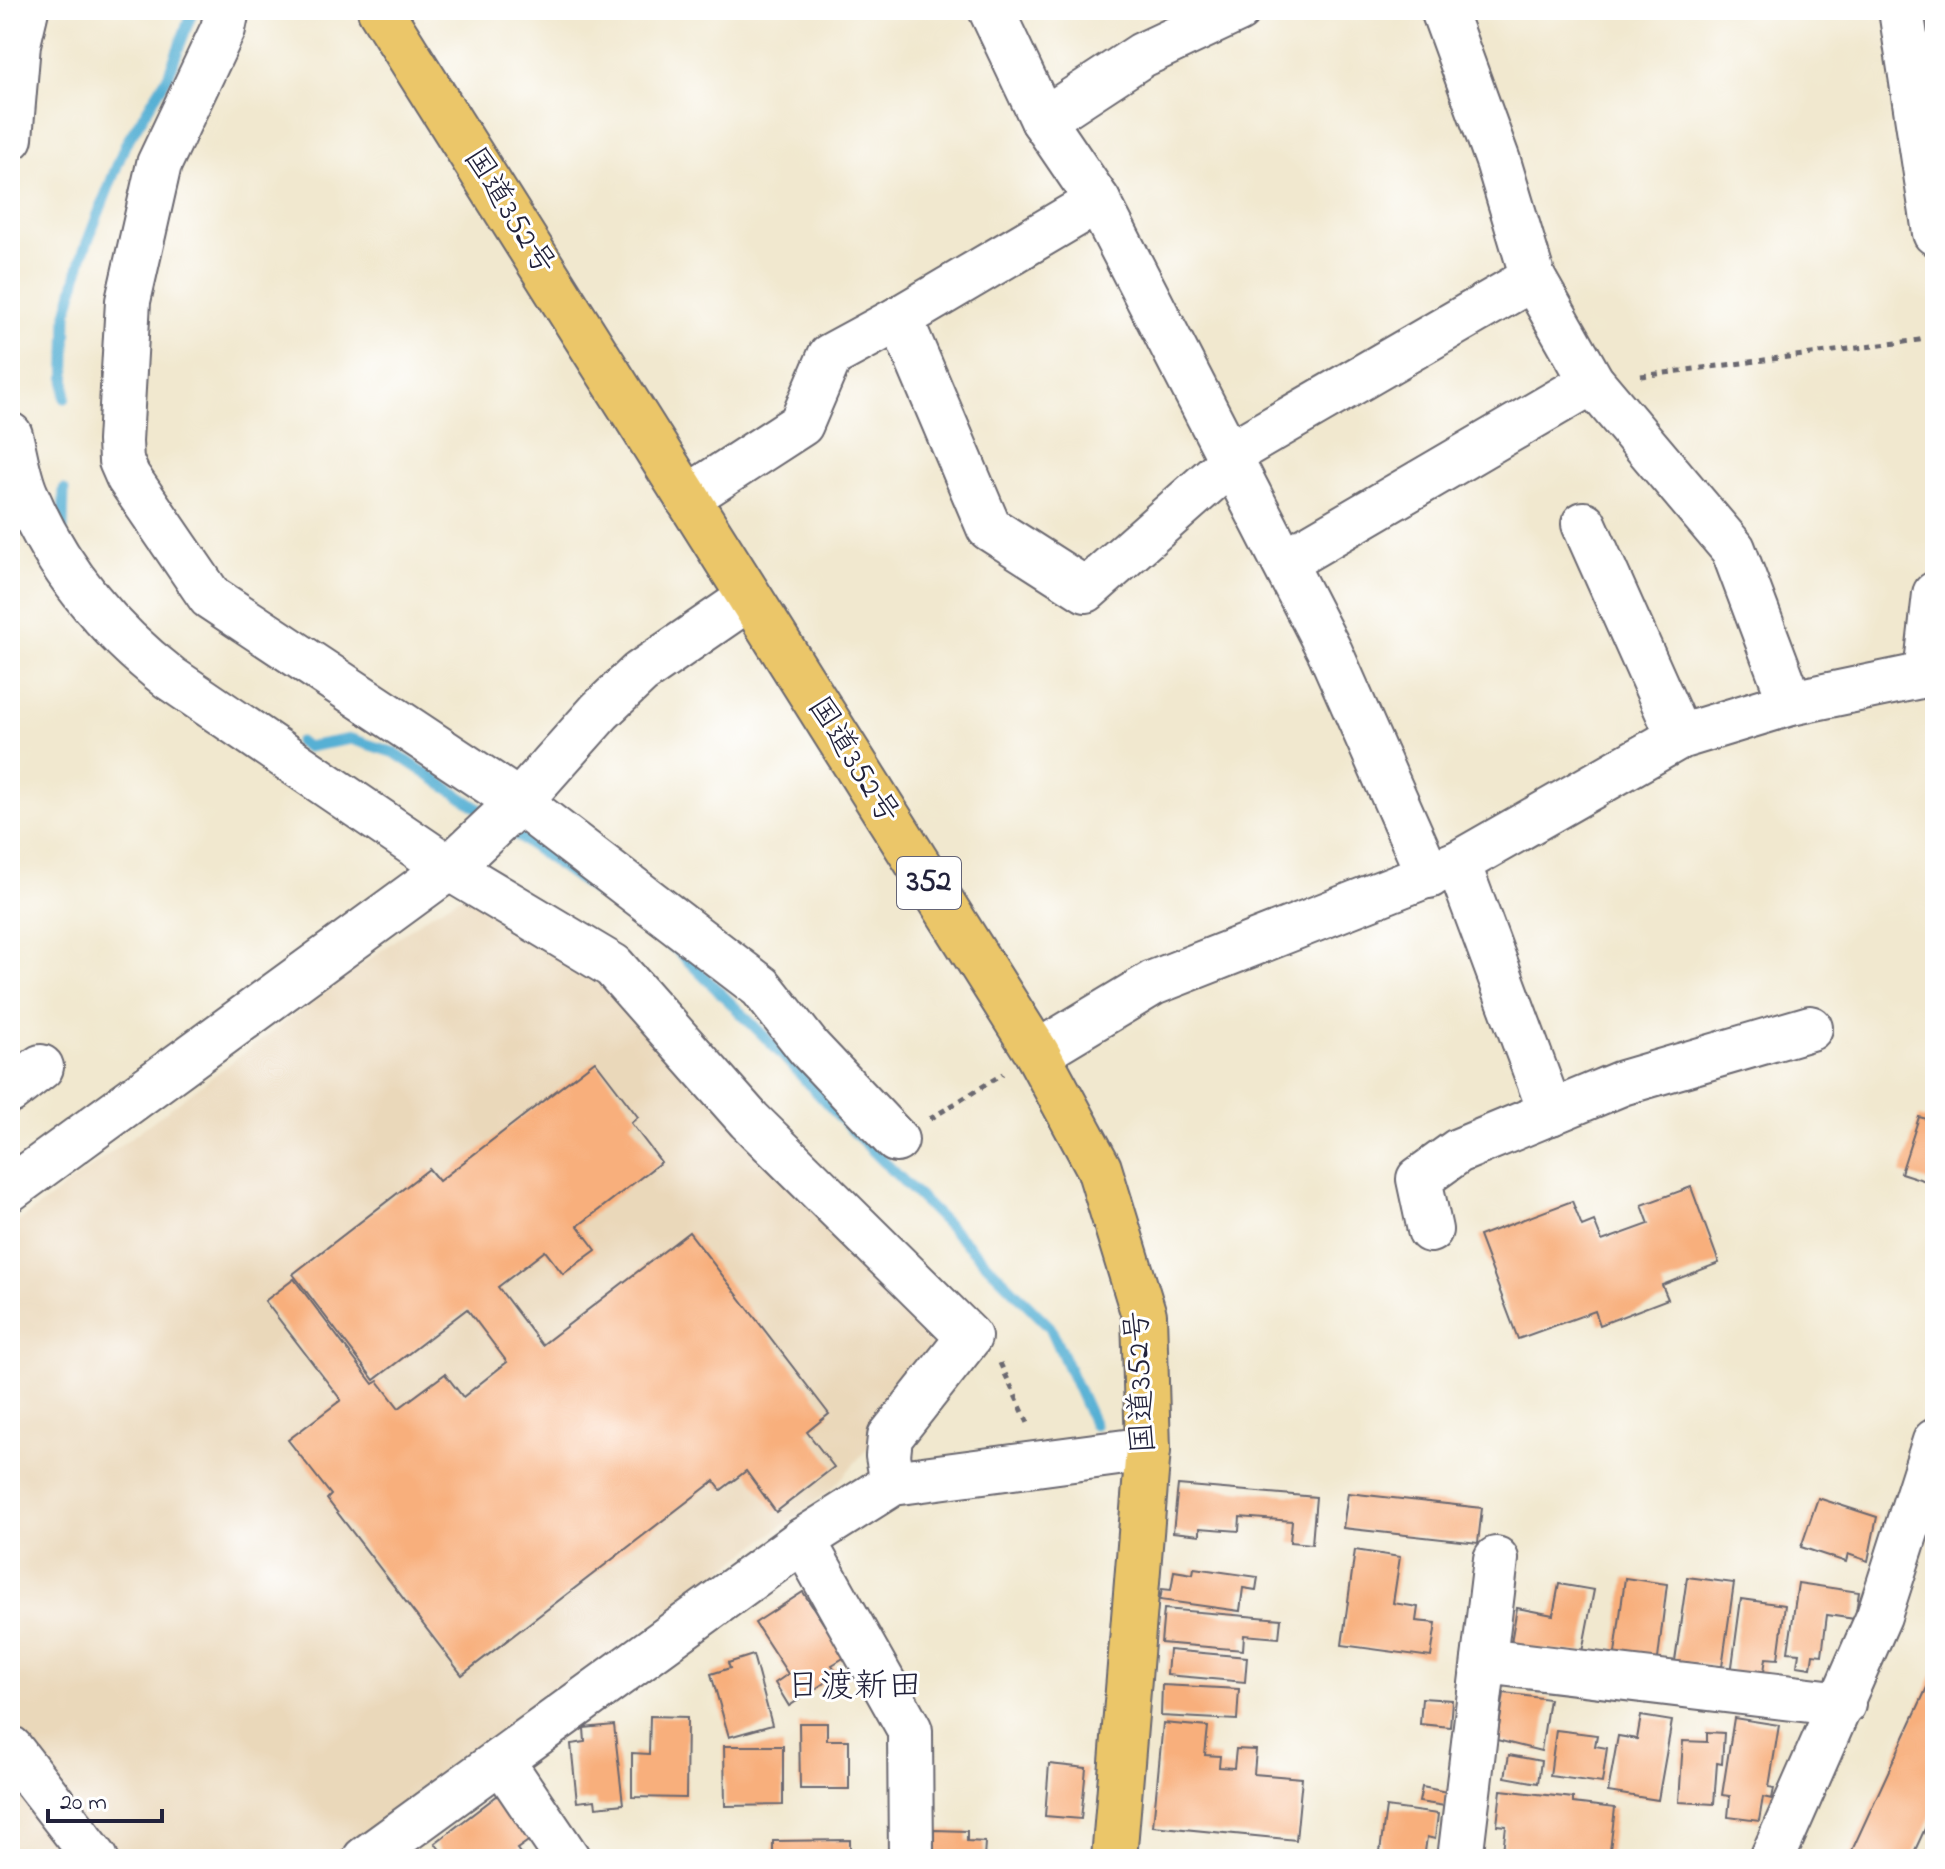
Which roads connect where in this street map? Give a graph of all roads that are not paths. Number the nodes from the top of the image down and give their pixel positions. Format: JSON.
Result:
{"nodes":[{"id":1,"x":26,"y":10,"type":"edge"},
{"id":2,"x":227,"y":10,"type":"edge"},
{"id":3,"x":380,"y":10,"type":"edge"},
{"id":4,"x":991,"y":10,"type":"edge"},
{"id":5,"x":1238,"y":10,"type":"edge"},
{"id":6,"x":1443,"y":10,"type":"edge"},
{"id":7,"x":1901,"y":10,"type":"edge"},
{"id":8,"x":1043,"y":120,"type":"junction"},
{"id":9,"x":10,"y":138,"type":"edge"},
{"id":10,"x":1098,"y":201,"type":"junction"},
{"id":11,"x":1935,"y":233,"type":"edge"},
{"id":12,"x":1533,"y":278,"type":"junction"},
{"id":13,"x":900,"y":318,"type":"junction"},
{"id":14,"x":1592,"y":382,"type":"junction"},
{"id":15,"x":10,"y":435,"type":"edge"},
{"id":16,"x":1230,"y":458,"type":"junction"},
{"id":17,"x":687,"y":498,"type":"junction"},
{"id":18,"x":1584,"y":524,"type":"dead end"},
{"id":19,"x":1284,"y":562,"type":"junction"},
{"id":20,"x":1935,"y":594,"type":"edge"},
{"id":21,"x":749,"y":598,"type":"junction"},
{"id":22,"x":1931,"y":674,"type":"edge"},
{"id":23,"x":1791,"y":703,"type":"junction"},
{"id":24,"x":1679,"y":737,"type":"junction"},
{"id":25,"x":506,"y":814,"type":"junction"},
{"id":26,"x":449,"y":868,"type":"junction"},
{"id":27,"x":1443,"y":869,"type":"junction"},
{"id":28,"x":1810,"y":1028,"type":"dead end"},
{"id":29,"x":1037,"y":1053,"type":"junction"},
{"id":30,"x":1551,"y":1113,"type":"junction"},
{"id":31,"x":896,"y":1140,"type":"road end"},
{"id":32,"x":10,"y":1189,"type":"edge"},
{"id":33,"x":1430,"y":1230,"type":"dead end"},
{"id":34,"x":1935,"y":1441,"type":"edge"},
{"id":35,"x":1148,"y":1449,"type":"junction"},
{"id":36,"x":893,"y":1483,"type":"junction"},
{"id":37,"x":803,"y":1540,"type":"junction"},
{"id":38,"x":1496,"y":1559,"type":"dead end"},
{"id":39,"x":1484,"y":1661,"type":"junction"},
{"id":40,"x":1843,"y":1704,"type":"junction"},
{"id":41,"x":10,"y":1748,"type":"edge"},
{"id":42,"x":501,"y":1760,"type":"junction"},
{"id":43,"x":96,"y":1859,"type":"edge"},
{"id":44,"x":365,"y":1859,"type":"edge"},
{"id":45,"x":568,"y":1859,"type":"edge"},
{"id":46,"x":911,"y":1859,"type":"edge"},
{"id":47,"x":1114,"y":1859,"type":"edge"},
{"id":48,"x":1460,"y":1859,"type":"edge"},
{"id":49,"x":1772,"y":1859,"type":"edge"}],
"edges":[{"from":1,"to":9,"type":"street"},
{"from":2,"to":25,"type":"street"},
{"from":3,"to":17,"type":"highway","name":"国道352号","number":"352"},
{"from":4,"to":8,"type":"street"},
{"from":5,"to":8,"type":"street"},
{"from":6,"to":12,"type":"street"},
{"from":7,"to":11,"type":"street"},
{"from":8,"to":10,"type":"street"},
{"from":10,"to":13,"type":"street"},
{"from":10,"to":16,"type":"street"},
{"from":12,"to":14,"type":"street"},
{"from":12,"to":16,"type":"street"},
{"from":13,"to":16,"type":"street"},
{"from":13,"to":17,"type":"street"},
{"from":14,"to":19,"type":"street"},
{"from":14,"to":23,"type":"street"},
{"from":15,"to":26,"type":"street"},
{"from":16,"to":19,"type":"street"},
{"from":17,"to":21,"type":"highway","name":"国道352号","number":"352"},
{"from":18,"to":24,"type":"street"},
{"from":19,"to":27,"type":"street"},
{"from":20,"to":22,"type":"street"},
{"from":21,"to":25,"type":"street"},
{"from":21,"to":29,"type":"highway","name":"国道352号","number":"352"},
{"from":22,"to":23,"type":"street"},
{"from":23,"to":24,"type":"street"},
{"from":24,"to":27,"type":"street"},
{"from":25,"to":26,"type":"street"},
{"from":25,"to":31,"type":"street"},
{"from":26,"to":32,"type":"street"},
{"from":26,"to":36,"type":"street"},
{"from":27,"to":29,"type":"street"},
{"from":27,"to":30,"type":"street"},
{"from":28,"to":30,"type":"street"},
{"from":29,"to":35,"type":"highway","name":"国道352号","number":"352"},
{"from":30,"to":33,"type":"street"},
{"from":34,"to":40,"type":"street"},
{"from":35,"to":36,"type":"street"},
{"from":35,"to":47,"type":"highway","name":"国道352号","number":"352"},
{"from":36,"to":37,"type":"street"},
{"from":37,"to":42,"type":"street"},
{"from":37,"to":46,"type":"street"},
{"from":38,"to":39,"type":"street"},
{"from":39,"to":40,"type":"street"},
{"from":39,"to":48,"type":"street"},
{"from":40,"to":49,"type":"street"},
{"from":41,"to":43,"type":"street"},
{"from":42,"to":44,"type":"street"},
{"from":42,"to":45,"type":"street"}]}
